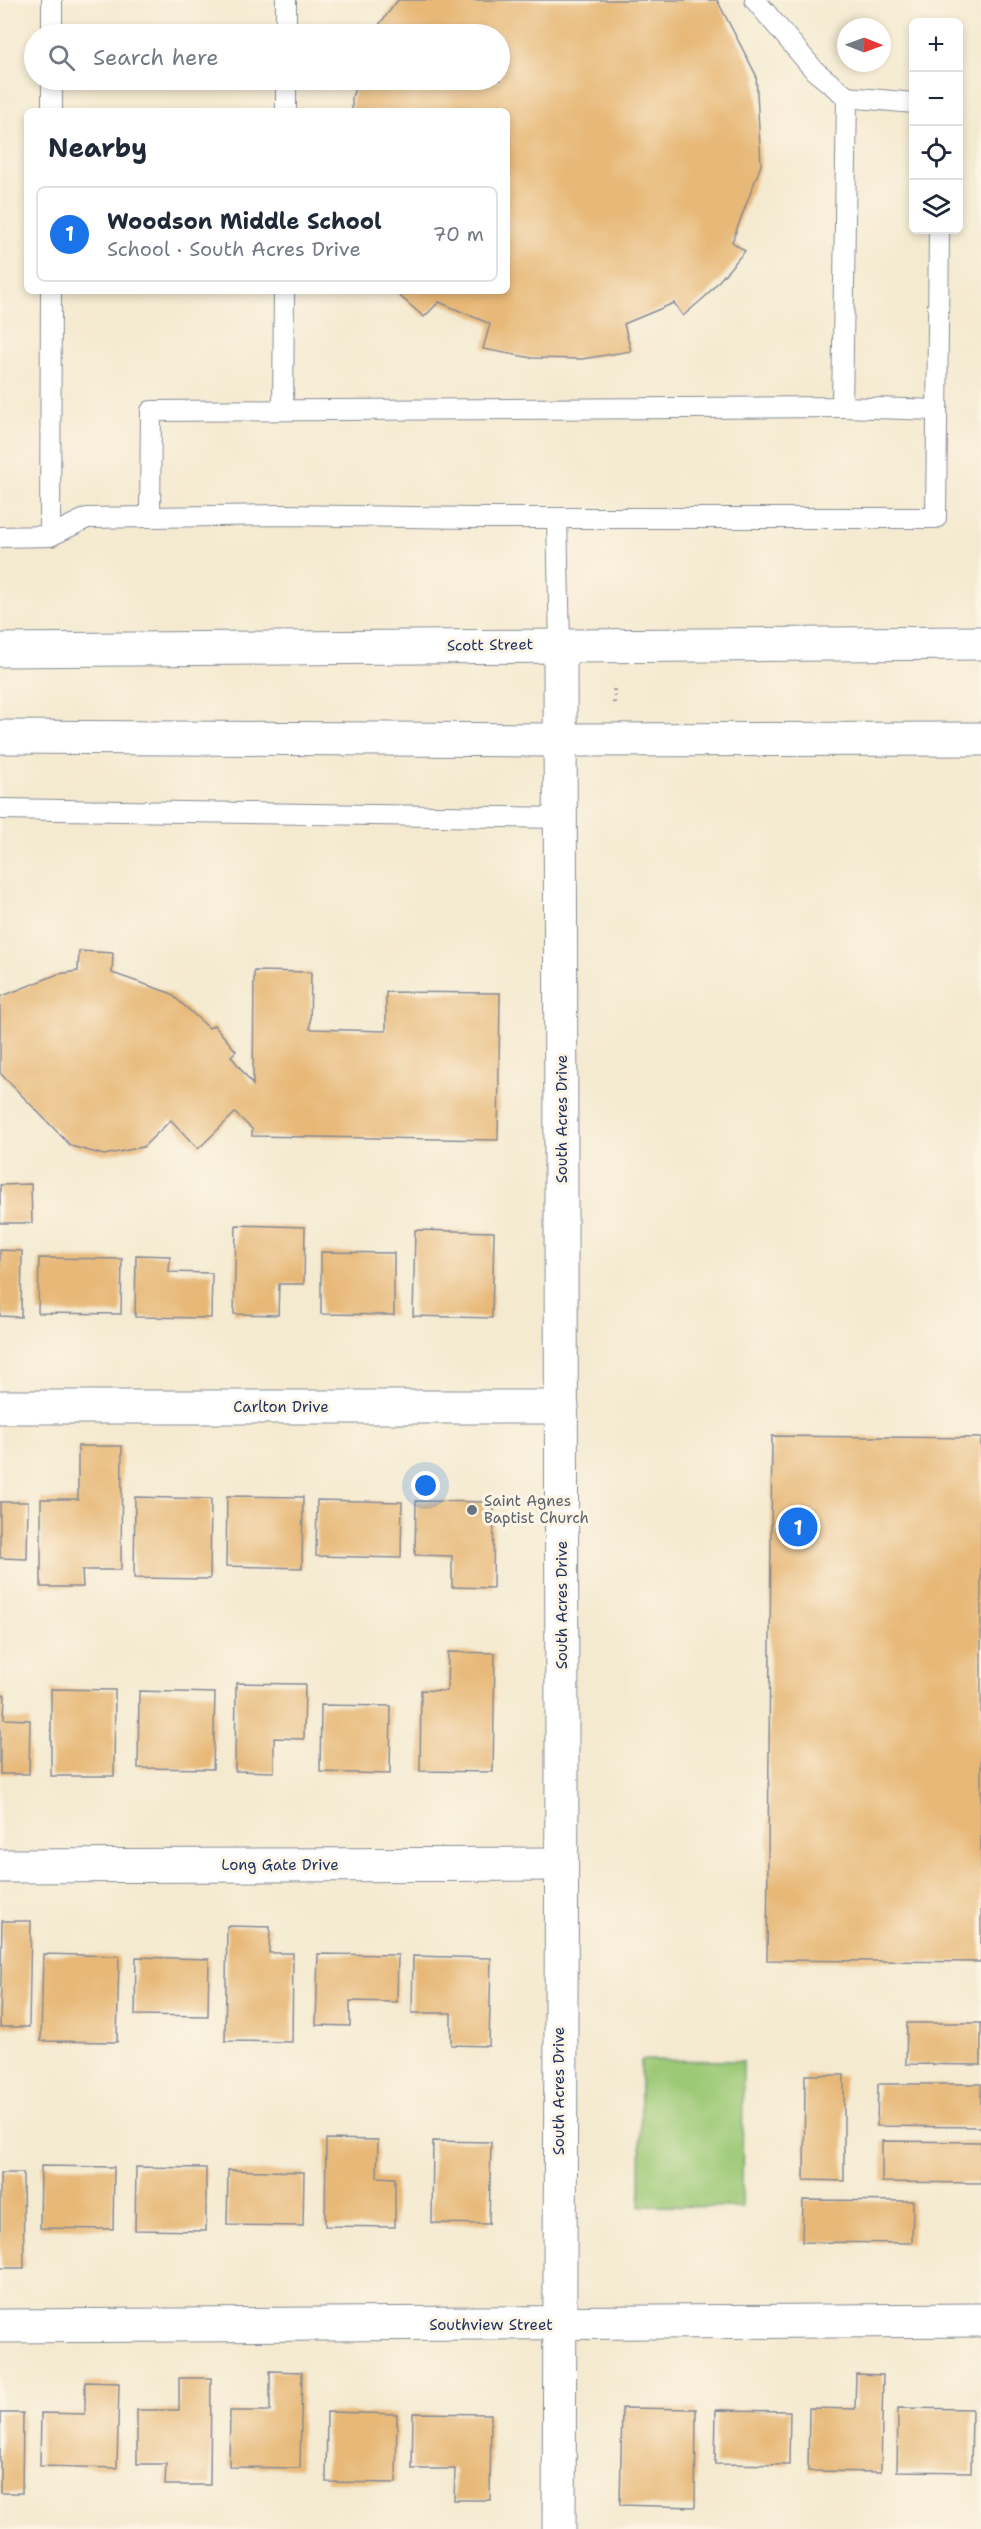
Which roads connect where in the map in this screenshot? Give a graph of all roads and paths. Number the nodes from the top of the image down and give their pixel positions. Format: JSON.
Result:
{"nodes":[{"id":1,"x":52,"y":0,"type":"edge"},
{"id":2,"x":286,"y":0,"type":"edge"},
{"id":3,"x":755,"y":0,"type":"edge"},
{"id":4,"x":52,"y":24,"type":"edge"},
{"id":5,"x":286,"y":24,"type":"edge"},
{"id":6,"x":52,"y":90,"type":"edge"},
{"id":7,"x":286,"y":90,"type":"edge"},
{"id":8,"x":847,"y":97,"type":"junction"},
{"id":9,"x":909,"y":103,"type":"edge"},
{"id":10,"x":52,"y":108,"type":"edge"},
{"id":11,"x":285,"y":108,"type":"edge"},
{"id":12,"x":939,"y":234,"type":"edge"},
{"id":13,"x":51,"y":294,"type":"edge"},
{"id":14,"x":284,"y":294,"type":"edge"},
{"id":15,"x":842,"y":407,"type":"junction"},
{"id":16,"x":283,"y":409,"type":"junction"},
{"id":17,"x":937,"y":410,"type":"junction"},
{"id":18,"x":150,"y":517,"type":"junction"},
{"id":19,"x":557,"y":518,"type":"junction"},
{"id":20,"x":50,"y":536,"type":"junction"},
{"id":21,"x":0,"y":537,"type":"edge"},
{"id":22,"x":981,"y":643,"type":"edge"},
{"id":23,"x":560,"y":644,"type":"junction"},
{"id":24,"x":0,"y":650,"type":"edge"},
{"id":25,"x":614,"y":689,"type":"dead end"},
{"id":26,"x":614,"y":709,"type":"dead end"},
{"id":27,"x":0,"y":737,"type":"edge"},
{"id":28,"x":981,"y":739,"type":"edge"},
{"id":29,"x":561,"y":740,"type":"junction"},
{"id":30,"x":0,"y":809,"type":"edge"},
{"id":31,"x":562,"y":818,"type":"junction"},
{"id":32,"x":0,"y":1407,"type":"edge"},
{"id":33,"x":562,"y":1407,"type":"junction"},
{"id":34,"x":560,"y":1864,"type":"junction"},
{"id":35,"x":0,"y":1866,"type":"edge"},
{"id":36,"x":981,"y":2320,"type":"edge"},
{"id":37,"x":558,"y":2325,"type":"junction"},
{"id":38,"x":0,"y":2326,"type":"edge"},
{"id":39,"x":559,"y":2529,"type":"edge"}],
"edges":[{"from":1,"to":4,"type":"lane"},
{"from":2,"to":5,"type":"lane"},
{"from":3,"to":8,"type":"lane"},
{"from":6,"to":10,"type":"lane"},
{"from":7,"to":11,"type":"lane"},
{"from":8,"to":9,"type":"lane"},
{"from":8,"to":15,"type":"lane"},
{"from":12,"to":17,"type":"lane"},
{"from":13,"to":20,"type":"lane"},
{"from":14,"to":16,"type":"lane"},
{"from":15,"to":16,"type":"lane"},
{"from":15,"to":17,"type":"lane"},
{"from":16,"to":18,"type":"lane"},
{"from":17,"to":19,"type":"lane"},
{"from":18,"to":19,"type":"lane"},
{"from":18,"to":20,"type":"lane"},
{"from":19,"to":23,"type":"lane"},
{"from":20,"to":21,"type":"lane"},
{"from":22,"to":23,"type":"street","name":"Scott Street"},
{"from":23,"to":24,"type":"street","name":"Scott Street"},
{"from":23,"to":29,"type":"street","name":"South Acres Drive"},
{"from":25,"to":26,"type":"path"},
{"from":27,"to":29,"type":"street"},
{"from":28,"to":29,"type":"street"},
{"from":29,"to":31,"type":"street","name":"South Acres Drive"},
{"from":30,"to":31,"type":"lane"},
{"from":31,"to":33,"type":"street","name":"South Acres Drive"},
{"from":32,"to":33,"type":"street","name":"Carlton Drive"},
{"from":33,"to":34,"type":"street","name":"South Acres Drive"},
{"from":34,"to":35,"type":"street","name":"Long Gate Drive"},
{"from":34,"to":37,"type":"street","name":"South Acres Drive"},
{"from":36,"to":37,"type":"street","name":"Southview Street"},
{"from":37,"to":38,"type":"street","name":"Southview Street"},
{"from":37,"to":39,"type":"street","name":"South Acres Drive"}]}
